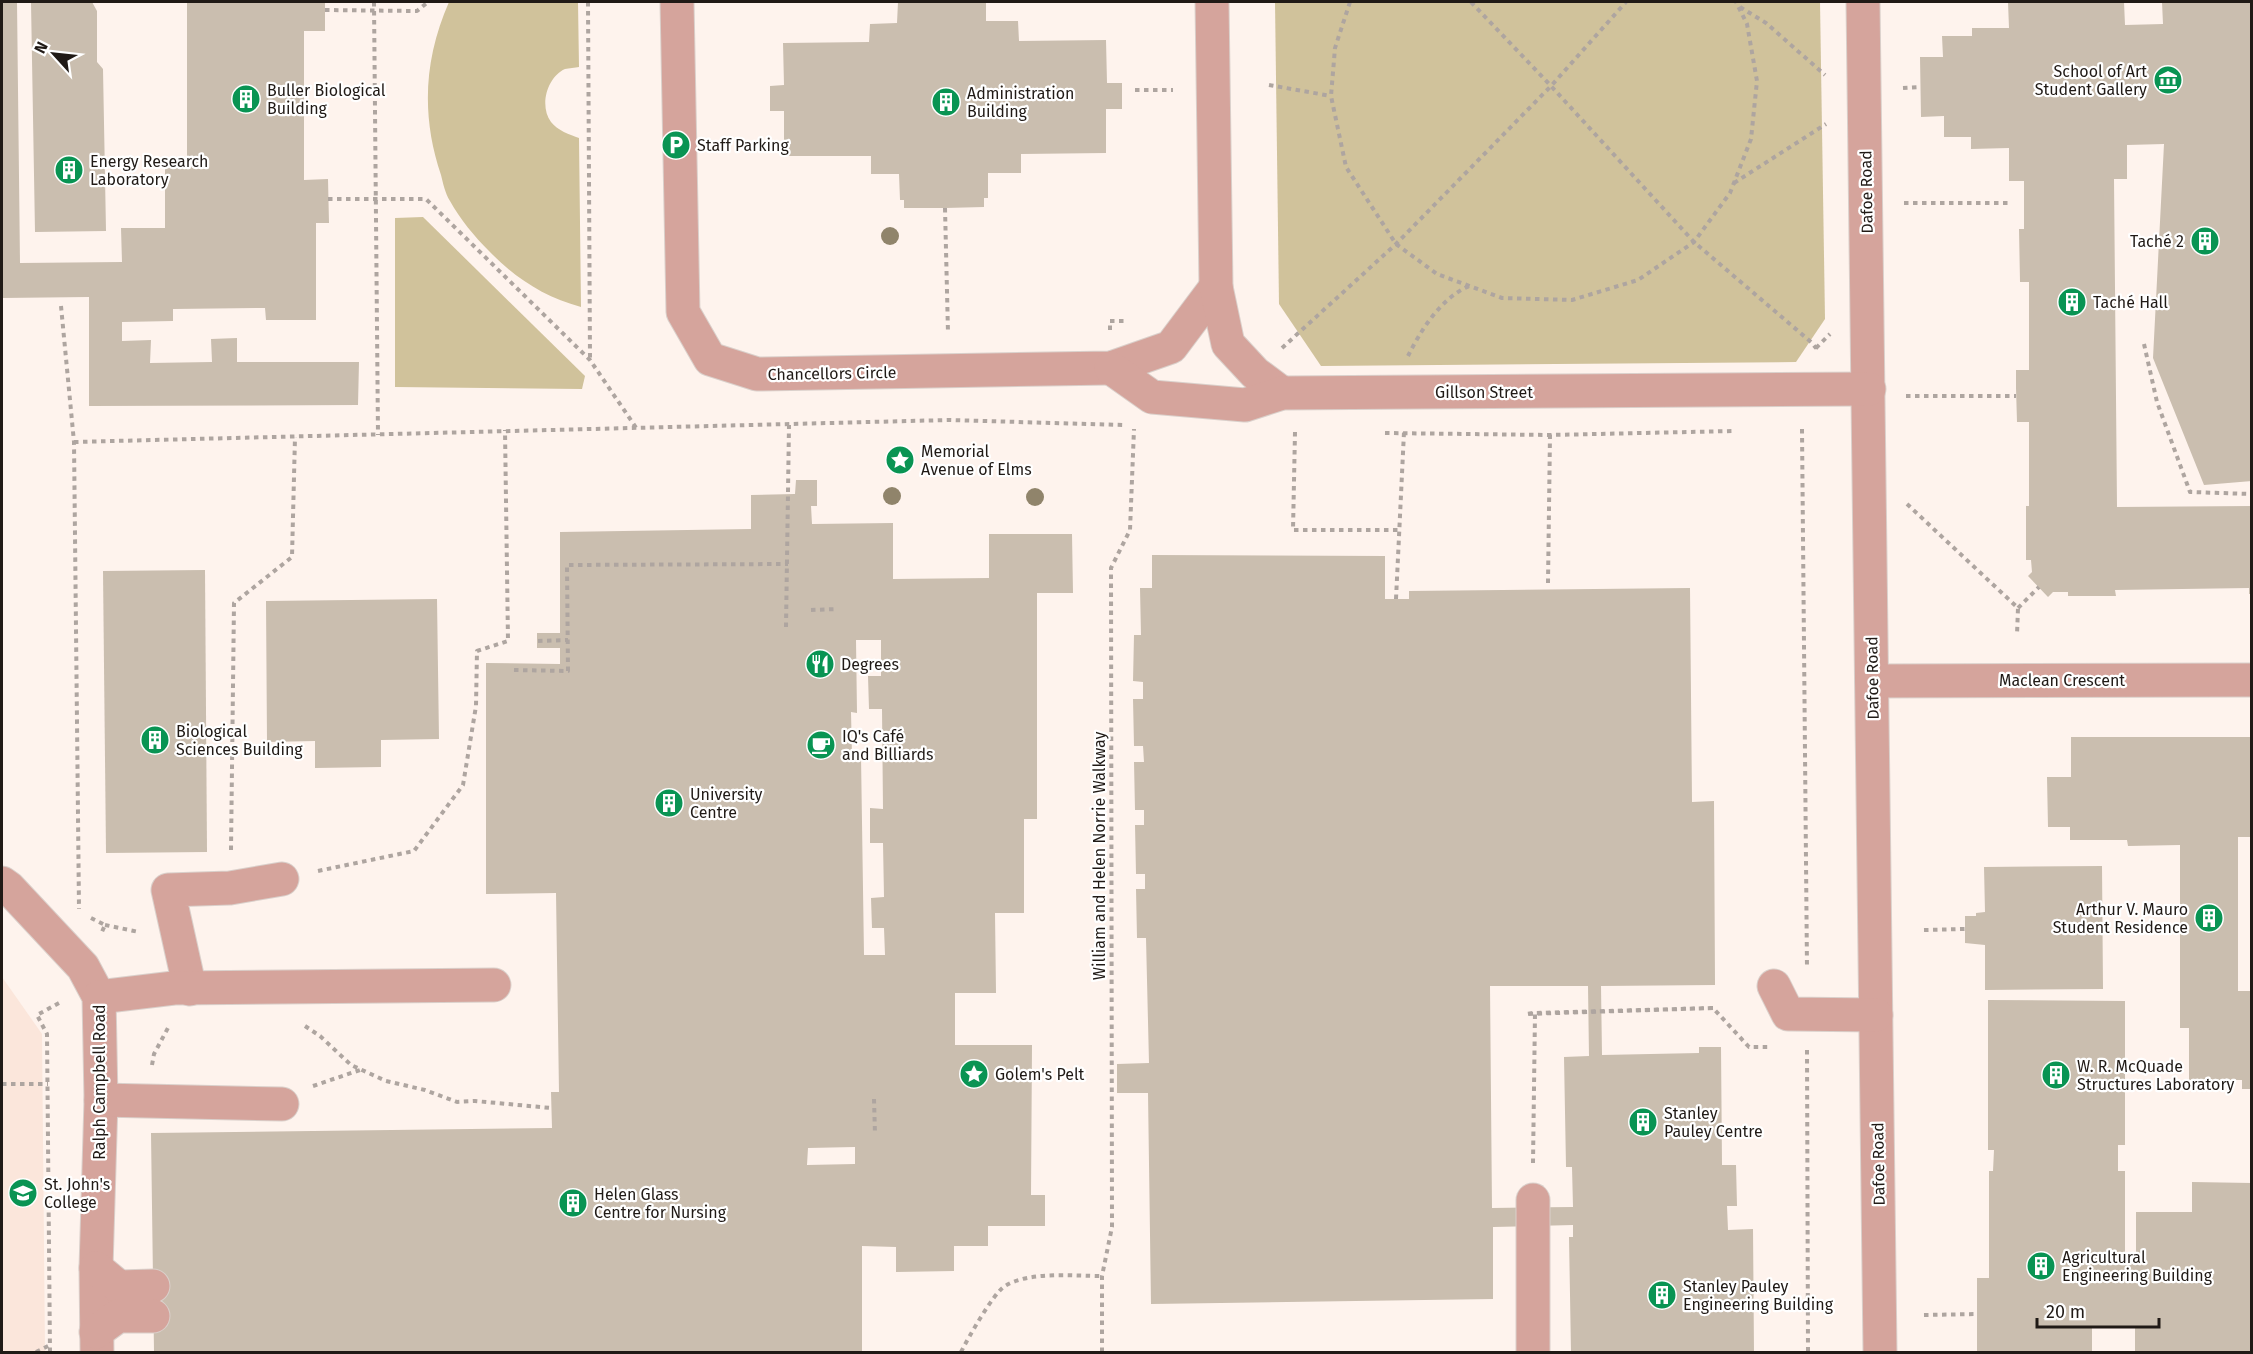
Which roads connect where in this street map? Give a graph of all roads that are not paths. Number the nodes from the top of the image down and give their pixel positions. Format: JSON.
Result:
{"nodes":[{"id":1,"x":677,"y":2,"type":"edge"},
{"id":2,"x":1212,"y":2,"type":"edge"},
{"id":3,"x":1864,"y":2,"type":"edge"},
{"id":4,"x":1216,"y":287,"type":"junction"},
{"id":5,"x":1111,"y":368,"type":"junction"},
{"id":6,"x":1869,"y":389,"type":"junction"},
{"id":7,"x":1282,"y":393,"type":"junction"},
{"id":8,"x":2252,"y":680,"type":"edge"},
{"id":9,"x":1872,"y":681,"type":"junction"},
{"id":10,"x":282,"y":879,"type":"road end"},
{"id":11,"x":2,"y":883,"type":"edge"},
{"id":12,"x":494,"y":985,"type":"dead end"},
{"id":13,"x":1774,"y":986,"type":"dead end"},
{"id":14,"x":190,"y":989,"type":"junction"},
{"id":15,"x":99,"y":997,"type":"junction"},
{"id":16,"x":1876,"y":1014,"type":"junction"},
{"id":17,"x":101,"y":1100,"type":"junction"},
{"id":18,"x":282,"y":1104,"type":"road end"},
{"id":19,"x":1533,"y":1200,"type":"road end"},
{"id":20,"x":96,"y":1268,"type":"junction"},
{"id":21,"x":97,"y":1342,"type":"edge"},
{"id":22,"x":1533,"y":1353,"type":"edge"},
{"id":23,"x":1880,"y":1353,"type":"edge"}],
"edges":[{"from":1,"to":5,"type":"street","name":"Chancellors Circle"},
{"from":2,"to":4,"type":"street"},
{"from":3,"to":6,"type":"street","name":"Dafoe Road"},
{"from":4,"to":5,"type":"street","name":"Chancellors Circle"},
{"from":4,"to":7,"type":"street"},
{"from":5,"to":7,"type":"street","name":"Gillson Street"},
{"from":6,"to":7,"type":"street","name":"Gillson Street"},
{"from":6,"to":9,"type":"street","name":"Dafoe Road"},
{"from":8,"to":9,"type":"street","name":"Maclean Crescent"},
{"from":9,"to":16,"type":"street","name":"Dafoe Road"},
{"from":10,"to":14,"type":"street"},
{"from":11,"to":15,"type":"street","name":"Ralph Campbell Road"},
{"from":12,"to":14,"type":"street"},
{"from":13,"to":16,"type":"street"},
{"from":14,"to":15,"type":"street"},
{"from":15,"to":17,"type":"street","name":"Ralph Campbell Road"},
{"from":16,"to":23,"type":"street","name":"Dafoe Road"},
{"from":17,"to":18,"type":"street"},
{"from":17,"to":20,"type":"street","name":"Ralph Campbell Road"},
{"from":19,"to":22,"type":"street"},
{"from":20,"to":21,"type":"street","name":"Ralph Campbell Road"},
{"from":20,"to":21,"type":"street"}]}
